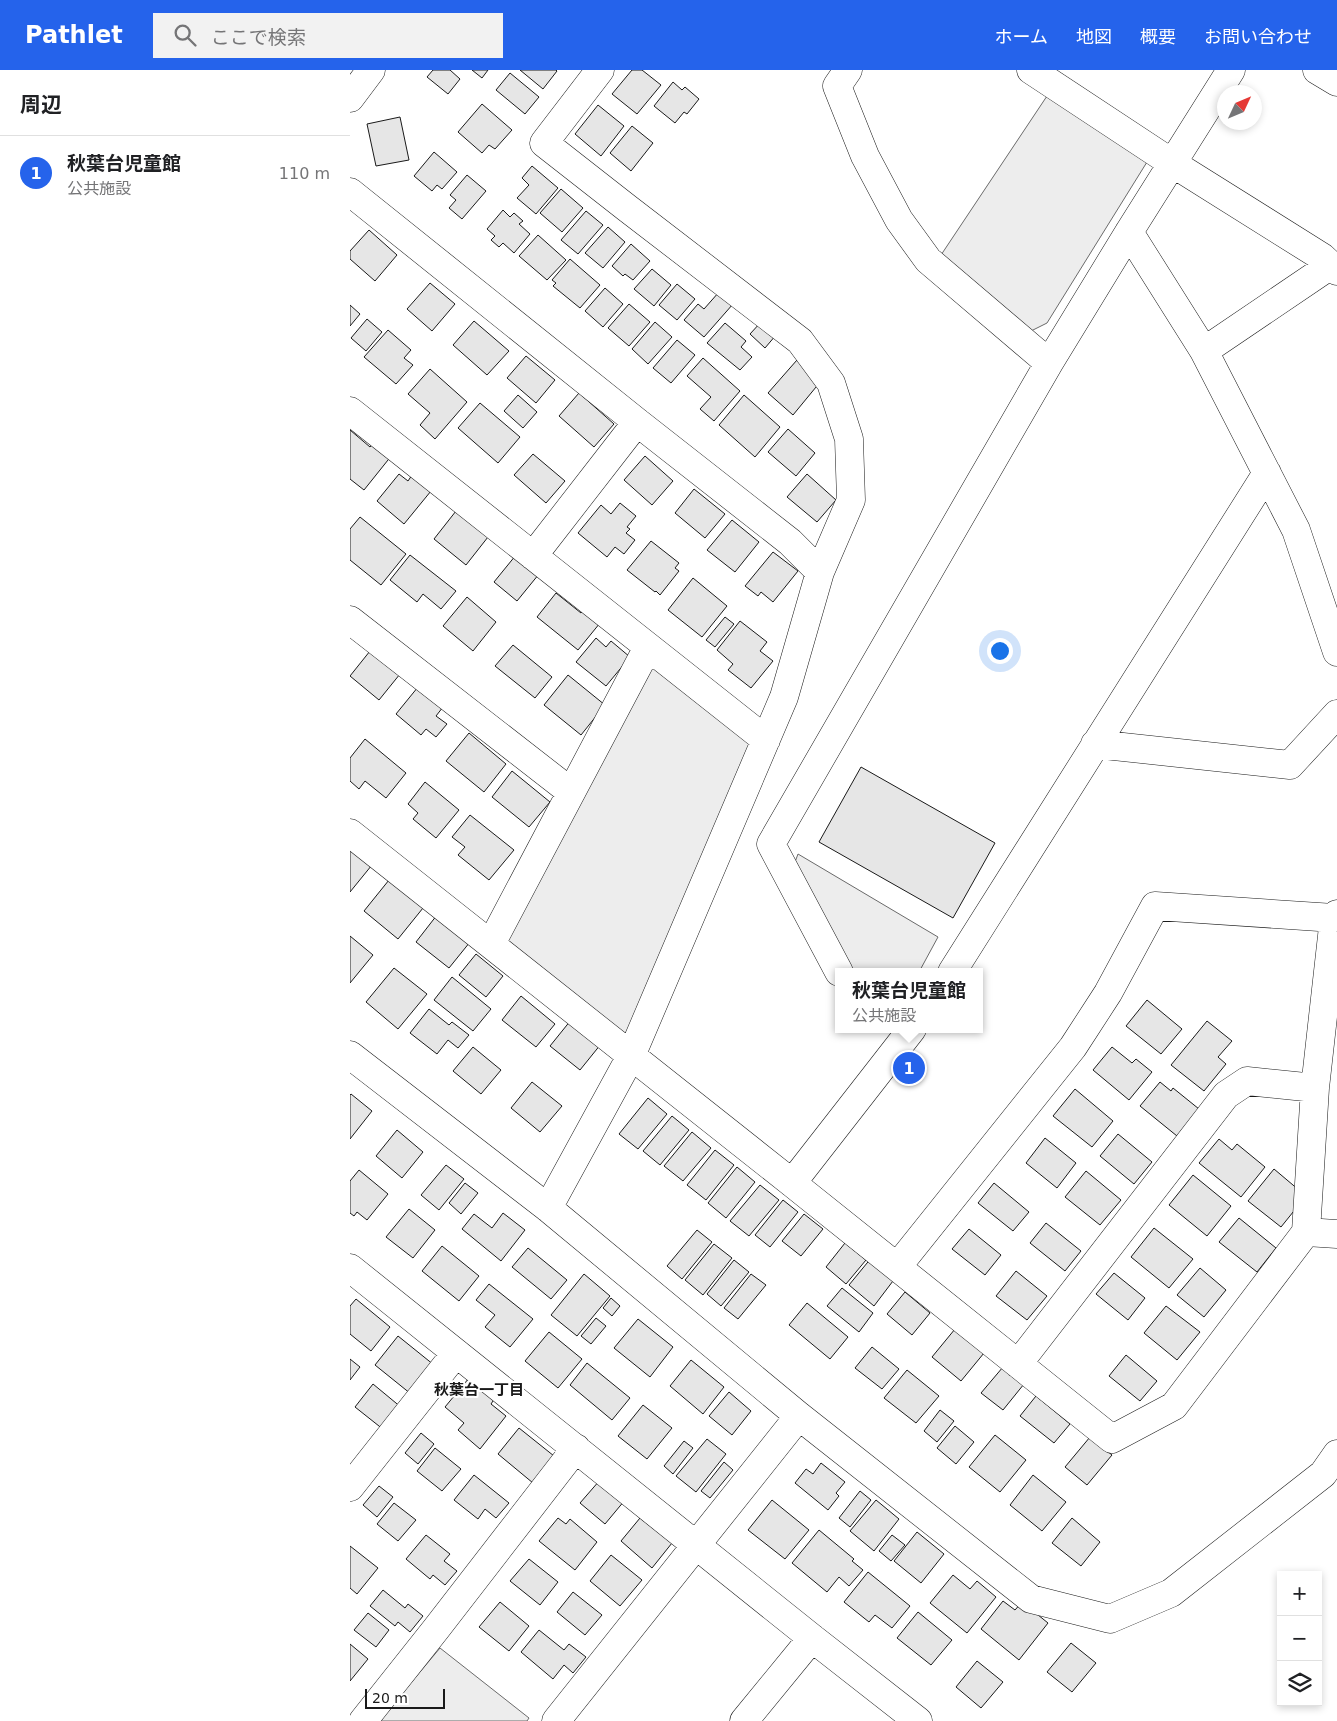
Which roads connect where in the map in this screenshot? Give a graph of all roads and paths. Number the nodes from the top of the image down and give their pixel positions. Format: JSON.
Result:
{"nodes":[{"id":1,"x":371,"y":70,"type":"edge"},
{"id":2,"x":600,"y":70,"type":"edge"},
{"id":3,"x":848,"y":70,"type":"edge"},
{"id":4,"x":1231,"y":70,"type":"edge"},
{"id":5,"x":1317,"y":70,"type":"edge"},
{"id":6,"x":1049,"y":74,"type":"edge"},
{"id":7,"x":1337,"y":82,"type":"edge"},
{"id":8,"x":350,"y":98,"type":"edge"},
{"id":9,"x":1172,"y":163,"type":"junction"},
{"id":10,"x":350,"y":192,"type":"edge"},
{"id":11,"x":1129,"y":232,"type":"junction"},
{"id":12,"x":1334,"y":268,"type":"edge"},
{"id":13,"x":1204,"y":351,"type":"junction"},
{"id":14,"x":1049,"y":363,"type":"junction"},
{"id":15,"x":350,"y":411,"type":"edge"},
{"id":16,"x":637,"y":422,"type":"junction"},
{"id":17,"x":1267,"y":473,"type":"junction"},
{"id":18,"x":533,"y":556,"type":"junction"},
{"id":19,"x":820,"y":572,"type":"junction"},
{"id":20,"x":350,"y":620,"type":"edge"},
{"id":21,"x":648,"y":647,"type":"junction"},
{"id":22,"x":1337,"y":652,"type":"edge"},
{"id":23,"x":1337,"y":714,"type":"edge"},
{"id":24,"x":766,"y":740,"type":"junction"},
{"id":25,"x":1095,"y":744,"type":"junction"},
{"id":26,"x":571,"y":792,"type":"junction"},
{"id":27,"x":350,"y":833,"type":"edge"},
{"id":28,"x":1336,"y":916,"type":"edge"},
{"id":29,"x":490,"y":944,"type":"junction"},
{"id":30,"x":837,"y":968,"type":"edge"},
{"id":31,"x":955,"y":968,"type":"edge"},
{"id":32,"x":909,"y":1033,"type":"edge"},
{"id":33,"x":350,"y":1055,"type":"edge"},
{"id":34,"x":632,"y":1056,"type":"junction"},
{"id":35,"x":1314,"y":1088,"type":"junction"},
{"id":36,"x":792,"y":1183,"type":"junction"},
{"id":37,"x":548,"y":1208,"type":"junction"},
{"id":38,"x":1306,"y":1232,"type":"junction"},
{"id":39,"x":1337,"y":1234,"type":"edge"},
{"id":40,"x":897,"y":1267,"type":"junction"},
{"id":41,"x":350,"y":1268,"type":"edge"},
{"id":42,"x":456,"y":1353,"type":"junction"},
{"id":43,"x":1018,"y":1364,"type":"junction"},
{"id":44,"x":799,"y":1416,"type":"junction"},
{"id":45,"x":576,"y":1448,"type":"junction"},
{"id":46,"x":1337,"y":1454,"type":"edge"},
{"id":47,"x":355,"y":1470,"type":"edge"},
{"id":48,"x":696,"y":1544,"type":"junction"},
{"id":49,"x":812,"y":1638,"type":"junction"},
{"id":50,"x":363,"y":1721,"type":"edge"},
{"id":51,"x":556,"y":1721,"type":"edge"},
{"id":52,"x":744,"y":1721,"type":"edge"},
{"id":53,"x":918,"y":1721,"type":"edge"}],
"edges":[{"from":1,"to":8,"type":"street"},
{"from":2,"to":19,"type":"street"},
{"from":3,"to":14,"type":"street"},
{"from":4,"to":9,"type":"street"},
{"from":5,"to":7,"type":"street"},
{"from":6,"to":9,"type":"street"},
{"from":9,"to":11,"type":"street"},
{"from":9,"to":12,"type":"street"},
{"from":10,"to":16,"type":"street"},
{"from":11,"to":13,"type":"street"},
{"from":11,"to":14,"type":"street"},
{"from":12,"to":13,"type":"street"},
{"from":13,"to":17,"type":"street"},
{"from":14,"to":30,"type":"street"},
{"from":15,"to":18,"type":"street"},
{"from":16,"to":18,"type":"street"},
{"from":16,"to":19,"type":"street"},
{"from":17,"to":22,"type":"street"},
{"from":17,"to":25,"type":"street"},
{"from":18,"to":21,"type":"street"},
{"from":19,"to":24,"type":"street"},
{"from":20,"to":26,"type":"street"},
{"from":21,"to":24,"type":"street"},
{"from":21,"to":26,"type":"street"},
{"from":23,"to":25,"type":"street"},
{"from":24,"to":34,"type":"street"},
{"from":25,"to":31,"type":"street"},
{"from":26,"to":29,"type":"street"},
{"from":27,"to":29,"type":"street"},
{"from":28,"to":35,"type":"street"},
{"from":28,"to":40,"type":"street"},
{"from":29,"to":34,"type":"street"},
{"from":32,"to":36,"type":"street"},
{"from":33,"to":37,"type":"street"},
{"from":34,"to":36,"type":"street"},
{"from":34,"to":37,"type":"street"},
{"from":35,"to":38,"type":"street"},
{"from":35,"to":43,"type":"street"},
{"from":36,"to":40,"type":"street"},
{"from":37,"to":44,"type":"street"},
{"from":38,"to":39,"type":"street"},
{"from":38,"to":43,"type":"street"},
{"from":40,"to":43,"type":"street"},
{"from":41,"to":42,"type":"street"},
{"from":42,"to":45,"type":"street"},
{"from":42,"to":47,"type":"street"},
{"from":44,"to":46,"type":"street"},
{"from":44,"to":48,"type":"street"},
{"from":45,"to":48,"type":"street"},
{"from":45,"to":50,"type":"street"},
{"from":48,"to":49,"type":"street"},
{"from":48,"to":51,"type":"street"},
{"from":49,"to":52,"type":"street"},
{"from":49,"to":53,"type":"street"}]}
